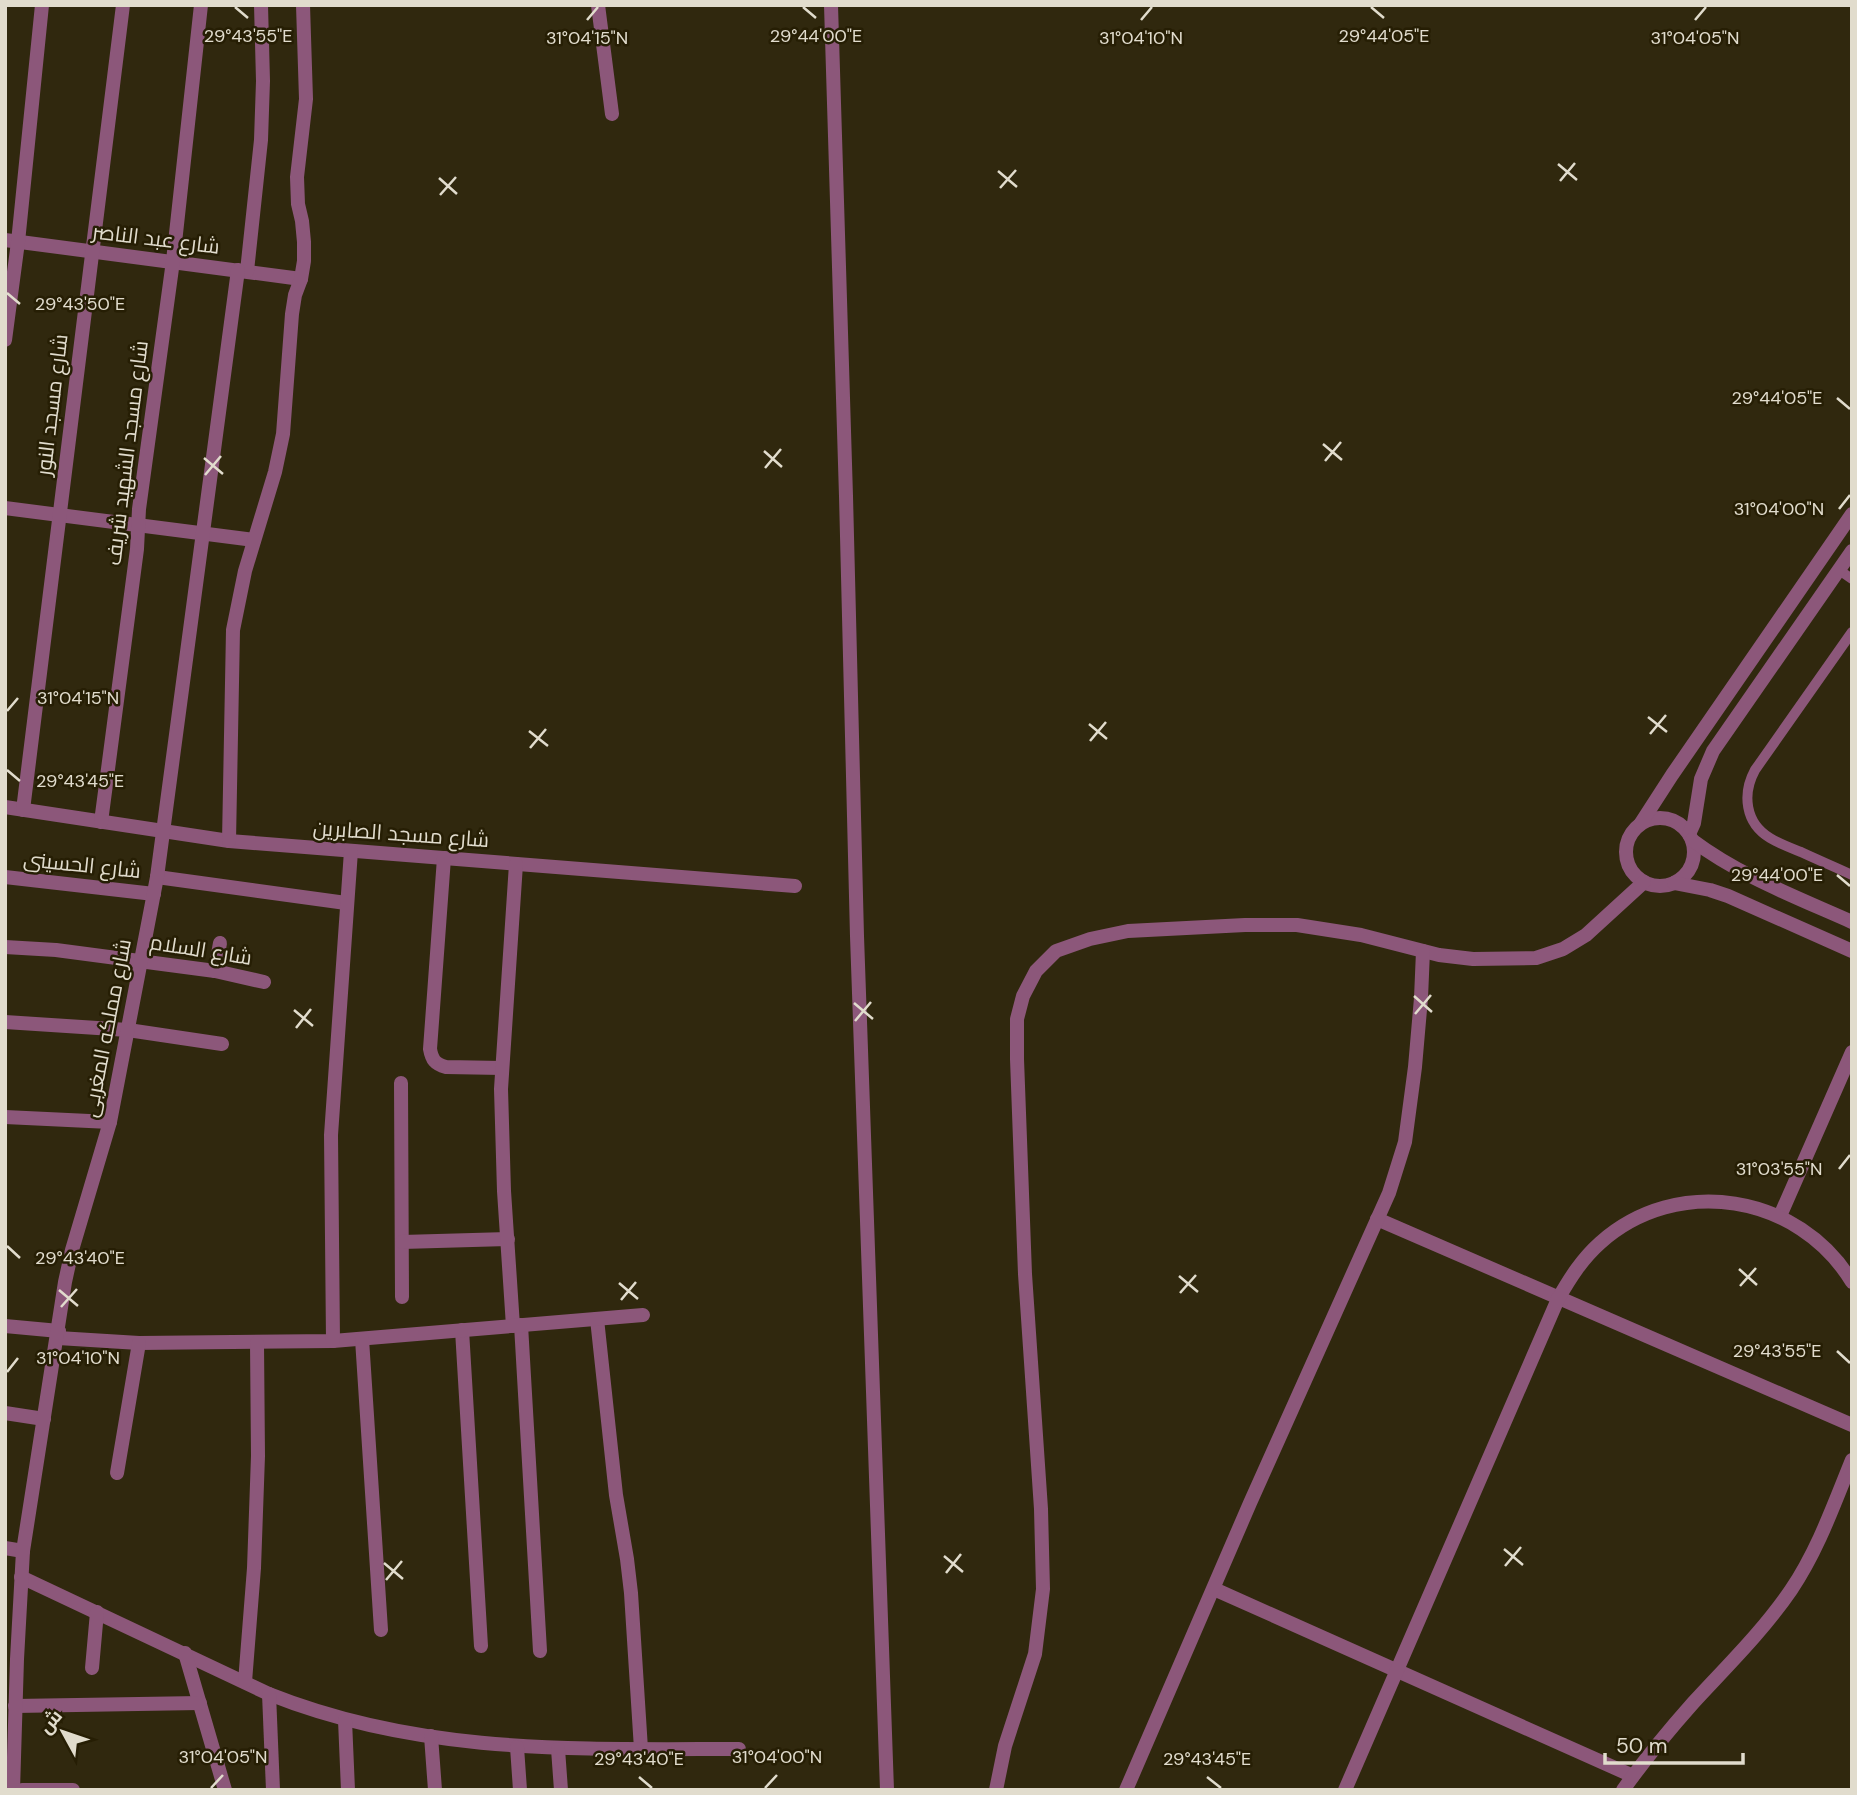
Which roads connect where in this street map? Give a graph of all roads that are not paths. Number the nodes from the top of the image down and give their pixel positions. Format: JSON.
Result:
{"nodes":[{"id":1,"x":42,"y":5,"type":"edge"},
{"id":2,"x":123,"y":5,"type":"edge"},
{"id":3,"x":201,"y":5,"type":"edge"},
{"id":4,"x":261,"y":5,"type":"edge"},
{"id":5,"x":303,"y":5,"type":"edge"},
{"id":6,"x":597,"y":5,"type":"edge"},
{"id":7,"x":831,"y":5,"type":"edge"},
{"id":8,"x":612,"y":114,"type":"dead end"},
{"id":9,"x":12,"y":241,"type":"edge"},
{"id":10,"x":92,"y":252,"type":"junction"},
{"id":11,"x":173,"y":261,"type":"junction"},
{"id":12,"x":243,"y":271,"type":"junction"},
{"id":13,"x":301,"y":279,"type":"junction"},
{"id":14,"x":5,"y":340,"type":"edge"},
{"id":15,"x":5,"y":508,"type":"edge"},
{"id":16,"x":1852,"y":514,"type":"edge"},
{"id":17,"x":59,"y":515,"type":"junction"},
{"id":18,"x":138,"y":526,"type":"junction"},
{"id":19,"x":203,"y":534,"type":"junction"},
{"id":20,"x":254,"y":540,"type":"junction"},
{"id":21,"x":1852,"y":551,"type":"edge"},
{"id":22,"x":1839,"y":570,"type":"junction"},
{"id":23,"x":1852,"y":579,"type":"edge"},
{"id":24,"x":1852,"y":632,"type":"edge"},
{"id":25,"x":5,"y":807,"type":"edge"},
{"id":26,"x":23,"y":810,"type":"junction"},
{"id":27,"x":101,"y":822,"type":"junction"},
{"id":28,"x":1641,"y":823,"type":"junction"},
{"id":29,"x":163,"y":831,"type":"junction"},
{"id":30,"x":1690,"y":837,"type":"junction"},
{"id":31,"x":229,"y":842,"type":"junction"},
{"id":32,"x":351,"y":851,"type":"junction"},
{"id":33,"x":444,"y":858,"type":"junction"},
{"id":34,"x":516,"y":864,"type":"junction"},
{"id":35,"x":1852,"y":875,"type":"edge"},
{"id":36,"x":5,"y":877,"type":"edge"},
{"id":37,"x":157,"y":877,"type":"junction"},
{"id":38,"x":1644,"y":882,"type":"junction"},
{"id":39,"x":1674,"y":883,"type":"junction"},
{"id":40,"x":795,"y":886,"type":"dead end"},
{"id":41,"x":154,"y":894,"type":"junction"},
{"id":42,"x":346,"y":903,"type":"junction"},
{"id":43,"x":1852,"y":922,"type":"edge"},
{"id":44,"x":219,"y":943,"type":"dead end"},
{"id":45,"x":5,"y":947,"type":"edge"},
{"id":46,"x":1423,"y":951,"type":"junction"},
{"id":47,"x":1852,"y":951,"type":"edge"},
{"id":48,"x":141,"y":962,"type":"junction"},
{"id":49,"x":215,"y":971,"type":"junction"},
{"id":50,"x":264,"y":982,"type":"dead end"},
{"id":51,"x":5,"y":1022,"type":"edge"},
{"id":52,"x":128,"y":1030,"type":"junction"},
{"id":53,"x":222,"y":1044,"type":"dead end"},
{"id":54,"x":1852,"y":1052,"type":"edge"},
{"id":55,"x":502,"y":1068,"type":"junction"},
{"id":56,"x":401,"y":1083,"type":"dead end"},
{"id":57,"x":5,"y":1116,"type":"edge"},
{"id":58,"x":110,"y":1122,"type":"junction"},
{"id":59,"x":1780,"y":1216,"type":"junction"},
{"id":60,"x":1377,"y":1219,"type":"junction"},
{"id":61,"x":508,"y":1239,"type":"junction"},
{"id":62,"x":402,"y":1242,"type":"junction"},
{"id":63,"x":1852,"y":1282,"type":"edge"},
{"id":64,"x":402,"y":1297,"type":"dead end"},
{"id":65,"x":1558,"y":1299,"type":"junction"},
{"id":66,"x":643,"y":1315,"type":"dead end"},
{"id":67,"x":597,"y":1319,"type":"junction"},
{"id":68,"x":5,"y":1326,"type":"edge"},
{"id":69,"x":517,"y":1326,"type":"junction"},
{"id":70,"x":462,"y":1331,"type":"junction"},
{"id":71,"x":58,"y":1334,"type":"junction"},
{"id":72,"x":362,"y":1339,"type":"junction"},
{"id":73,"x":333,"y":1341,"type":"junction"},
{"id":74,"x":139,"y":1343,"type":"junction"},
{"id":75,"x":257,"y":1343,"type":"junction"},
{"id":76,"x":5,"y":1413,"type":"edge"},
{"id":77,"x":44,"y":1419,"type":"junction"},
{"id":78,"x":1852,"y":1425,"type":"edge"},
{"id":79,"x":1852,"y":1460,"type":"edge"},
{"id":80,"x":117,"y":1473,"type":"dead end"},
{"id":81,"x":5,"y":1548,"type":"edge"},
{"id":82,"x":23,"y":1551,"type":"junction"},
{"id":83,"x":21,"y":1577,"type":"junction"},
{"id":84,"x":1214,"y":1589,"type":"junction"},
{"id":85,"x":97,"y":1612,"type":"junction"},
{"id":86,"x":381,"y":1630,"type":"dead end"},
{"id":87,"x":481,"y":1646,"type":"dead end"},
{"id":88,"x":540,"y":1651,"type":"dead end"},
{"id":89,"x":185,"y":1653,"type":"junction"},
{"id":90,"x":11,"y":1658,"type":"edge"},
{"id":91,"x":92,"y":1668,"type":"dead end"},
{"id":92,"x":1397,"y":1670,"type":"junction"},
{"id":93,"x":244,"y":1682,"type":"junction"},
{"id":94,"x":269,"y":1694,"type":"junction"},
{"id":95,"x":200,"y":1703,"type":"junction"},
{"id":96,"x":15,"y":1706,"type":"junction"},
{"id":97,"x":345,"y":1720,"type":"junction"},
{"id":98,"x":10,"y":1724,"type":"edge"},
{"id":99,"x":431,"y":1736,"type":"junction"},
{"id":100,"x":517,"y":1747,"type":"junction"},
{"id":101,"x":558,"y":1749,"type":"junction"},
{"id":102,"x":641,"y":1749,"type":"junction"},
{"id":103,"x":739,"y":1749,"type":"dead end"},
{"id":104,"x":1633,"y":1776,"type":"junction"},
{"id":105,"x":13,"y":1790,"type":"edge"},
{"id":106,"x":22,"y":1790,"type":"edge"},
{"id":107,"x":73,"y":1790,"type":"edge"},
{"id":108,"x":225,"y":1790,"type":"edge"},
{"id":109,"x":273,"y":1790,"type":"edge"},
{"id":110,"x":348,"y":1790,"type":"edge"},
{"id":111,"x":435,"y":1790,"type":"edge"},
{"id":112,"x":520,"y":1790,"type":"edge"},
{"id":113,"x":561,"y":1790,"type":"edge"},
{"id":114,"x":887,"y":1790,"type":"edge"},
{"id":115,"x":996,"y":1790,"type":"edge"},
{"id":116,"x":1126,"y":1790,"type":"edge"},
{"id":117,"x":1345,"y":1790,"type":"edge"},
{"id":118,"x":1623,"y":1790,"type":"edge"}],
"edges":[{"from":1,"to":9,"type":"street"},
{"from":2,"to":10,"type":"street","name":"شارع مسجد النور"},
{"from":3,"to":11,"type":"street","name":"شارع مسجد الشهيد شريف"},
{"from":4,"to":12,"type":"street","name":"شارع مملكه المغربى"},
{"from":5,"to":13,"type":"street"},
{"from":6,"to":8,"type":"street"},
{"from":7,"to":114,"type":"street"},
{"from":9,"to":10,"type":"street","name":"شارع عبد الناصر"},
{"from":9,"to":14,"type":"street"},
{"from":10,"to":11,"type":"street","name":"شارع عبد الناصر"},
{"from":10,"to":17,"type":"street","name":"شارع مسجد النور"},
{"from":11,"to":12,"type":"street","name":"شارع عبد الناصر"},
{"from":11,"to":18,"type":"street","name":"شارع مسجد الشهيد شريف"},
{"from":12,"to":13,"type":"street","name":"شارع عبد الناصر"},
{"from":12,"to":19,"type":"street","name":"شارع مملكه المغربى"},
{"from":13,"to":20,"type":"street"},
{"from":15,"to":17,"type":"street"},
{"from":16,"to":28,"type":"street"},
{"from":17,"to":18,"type":"street"},
{"from":17,"to":26,"type":"street","name":"شارع مسجد النور"},
{"from":18,"to":19,"type":"street"},
{"from":18,"to":27,"type":"street","name":"شارع مسجد الشهيد شريف"},
{"from":19,"to":20,"type":"street"},
{"from":19,"to":29,"type":"street","name":"شارع مملكه المغربى"},
{"from":20,"to":31,"type":"street"},
{"from":21,"to":22,"type":"street"},
{"from":22,"to":23,"type":"lane"},
{"from":22,"to":30,"type":"street"},
{"from":24,"to":35,"type":"lane"},
{"from":25,"to":26,"type":"street","name":"شارع مسجد الصابرين"},
{"from":26,"to":27,"type":"street","name":"شارع مسجد الصابرين"},
{"from":27,"to":29,"type":"street","name":"شارع مسجد الصابرين"},
{"from":28,"to":30,"type":"street"},
{"from":28,"to":38,"type":"street"},
{"from":29,"to":31,"type":"street","name":"شارع مسجد الصابرين"},
{"from":29,"to":37,"type":"street","name":"شارع مملكه المغربى"},
{"from":30,"to":39,"type":"street"},
{"from":30,"to":43,"type":"street"},
{"from":31,"to":32,"type":"street","name":"شارع مسجد الصابرين"},
{"from":32,"to":33,"type":"street","name":"شارع مسجد الصابرين"},
{"from":32,"to":42,"type":"street"},
{"from":33,"to":34,"type":"street","name":"شارع مسجد الصابرين"},
{"from":33,"to":55,"type":"street"},
{"from":34,"to":40,"type":"street","name":"شارع مسجد الصابرين"},
{"from":34,"to":55,"type":"street"},
{"from":36,"to":41,"type":"street","name":"شارع الحسينى"},
{"from":37,"to":41,"type":"street","name":"شارع مملكه المغربى"},
{"from":37,"to":42,"type":"street"},
{"from":38,"to":39,"type":"street"},
{"from":38,"to":46,"type":"street"},
{"from":39,"to":47,"type":"street"},
{"from":41,"to":48,"type":"street","name":"شارع مملكه المغربى"},
{"from":42,"to":73,"type":"street"},
{"from":44,"to":49,"type":"street"},
{"from":45,"to":48,"type":"street","name":"شارع السلام"},
{"from":46,"to":60,"type":"street"},
{"from":46,"to":115,"type":"street"},
{"from":48,"to":49,"type":"street","name":"شارع السلام"},
{"from":48,"to":52,"type":"street","name":"شارع مملكه المغربى"},
{"from":49,"to":50,"type":"street","name":"شارع السلام"},
{"from":51,"to":52,"type":"street"},
{"from":52,"to":53,"type":"street"},
{"from":52,"to":58,"type":"street","name":"شارع مملكه المغربى"},
{"from":54,"to":59,"type":"street"},
{"from":55,"to":61,"type":"street"},
{"from":56,"to":62,"type":"street"},
{"from":57,"to":58,"type":"street"},
{"from":58,"to":71,"type":"street","name":"شارع مملكه المغربى"},
{"from":59,"to":63,"type":"street"},
{"from":59,"to":65,"type":"street"},
{"from":60,"to":65,"type":"street"},
{"from":60,"to":84,"type":"street"},
{"from":61,"to":62,"type":"street"},
{"from":61,"to":69,"type":"street"},
{"from":62,"to":64,"type":"street"},
{"from":65,"to":78,"type":"street"},
{"from":65,"to":92,"type":"street"},
{"from":66,"to":67,"type":"street"},
{"from":67,"to":69,"type":"street"},
{"from":67,"to":102,"type":"street"},
{"from":68,"to":71,"type":"street"},
{"from":69,"to":70,"type":"street"},
{"from":69,"to":88,"type":"street"},
{"from":70,"to":72,"type":"street"},
{"from":70,"to":87,"type":"street"},
{"from":71,"to":74,"type":"street"},
{"from":71,"to":77,"type":"street","name":"شارع مملكه المغربى"},
{"from":72,"to":73,"type":"street"},
{"from":72,"to":86,"type":"street"},
{"from":73,"to":75,"type":"street"},
{"from":74,"to":75,"type":"street"},
{"from":74,"to":80,"type":"street"},
{"from":75,"to":93,"type":"street"},
{"from":76,"to":77,"type":"street"},
{"from":77,"to":82,"type":"street","name":"شارع مملكه المغربى"},
{"from":79,"to":104,"type":"street"},
{"from":81,"to":82,"type":"street"},
{"from":82,"to":83,"type":"street","name":"شارع مملكه المغربى"},
{"from":83,"to":85,"type":"street"},
{"from":83,"to":90,"type":"street","name":"شارع مملكه المغربى"},
{"from":84,"to":92,"type":"street"},
{"from":84,"to":116,"type":"street"},
{"from":85,"to":89,"type":"street"},
{"from":85,"to":91,"type":"street"},
{"from":89,"to":93,"type":"street"},
{"from":89,"to":95,"type":"street"},
{"from":90,"to":96,"type":"street","name":"شارع مملكه المغربى"},
{"from":92,"to":104,"type":"street"},
{"from":92,"to":117,"type":"street"},
{"from":93,"to":94,"type":"street"},
{"from":94,"to":97,"type":"street"},
{"from":94,"to":109,"type":"street"},
{"from":95,"to":96,"type":"street"},
{"from":95,"to":108,"type":"street"},
{"from":96,"to":98,"type":"street","name":"شارع مملكه المغربى"},
{"from":97,"to":99,"type":"street"},
{"from":97,"to":110,"type":"street"},
{"from":98,"to":105,"type":"street","name":"شارع مملكه المغربى"},
{"from":99,"to":100,"type":"street"},
{"from":99,"to":111,"type":"street"},
{"from":100,"to":101,"type":"street"},
{"from":100,"to":112,"type":"street"},
{"from":101,"to":102,"type":"street"},
{"from":101,"to":113,"type":"street"},
{"from":102,"to":103,"type":"street"},
{"from":104,"to":118,"type":"street"},
{"from":106,"to":107,"type":"street"}]}
